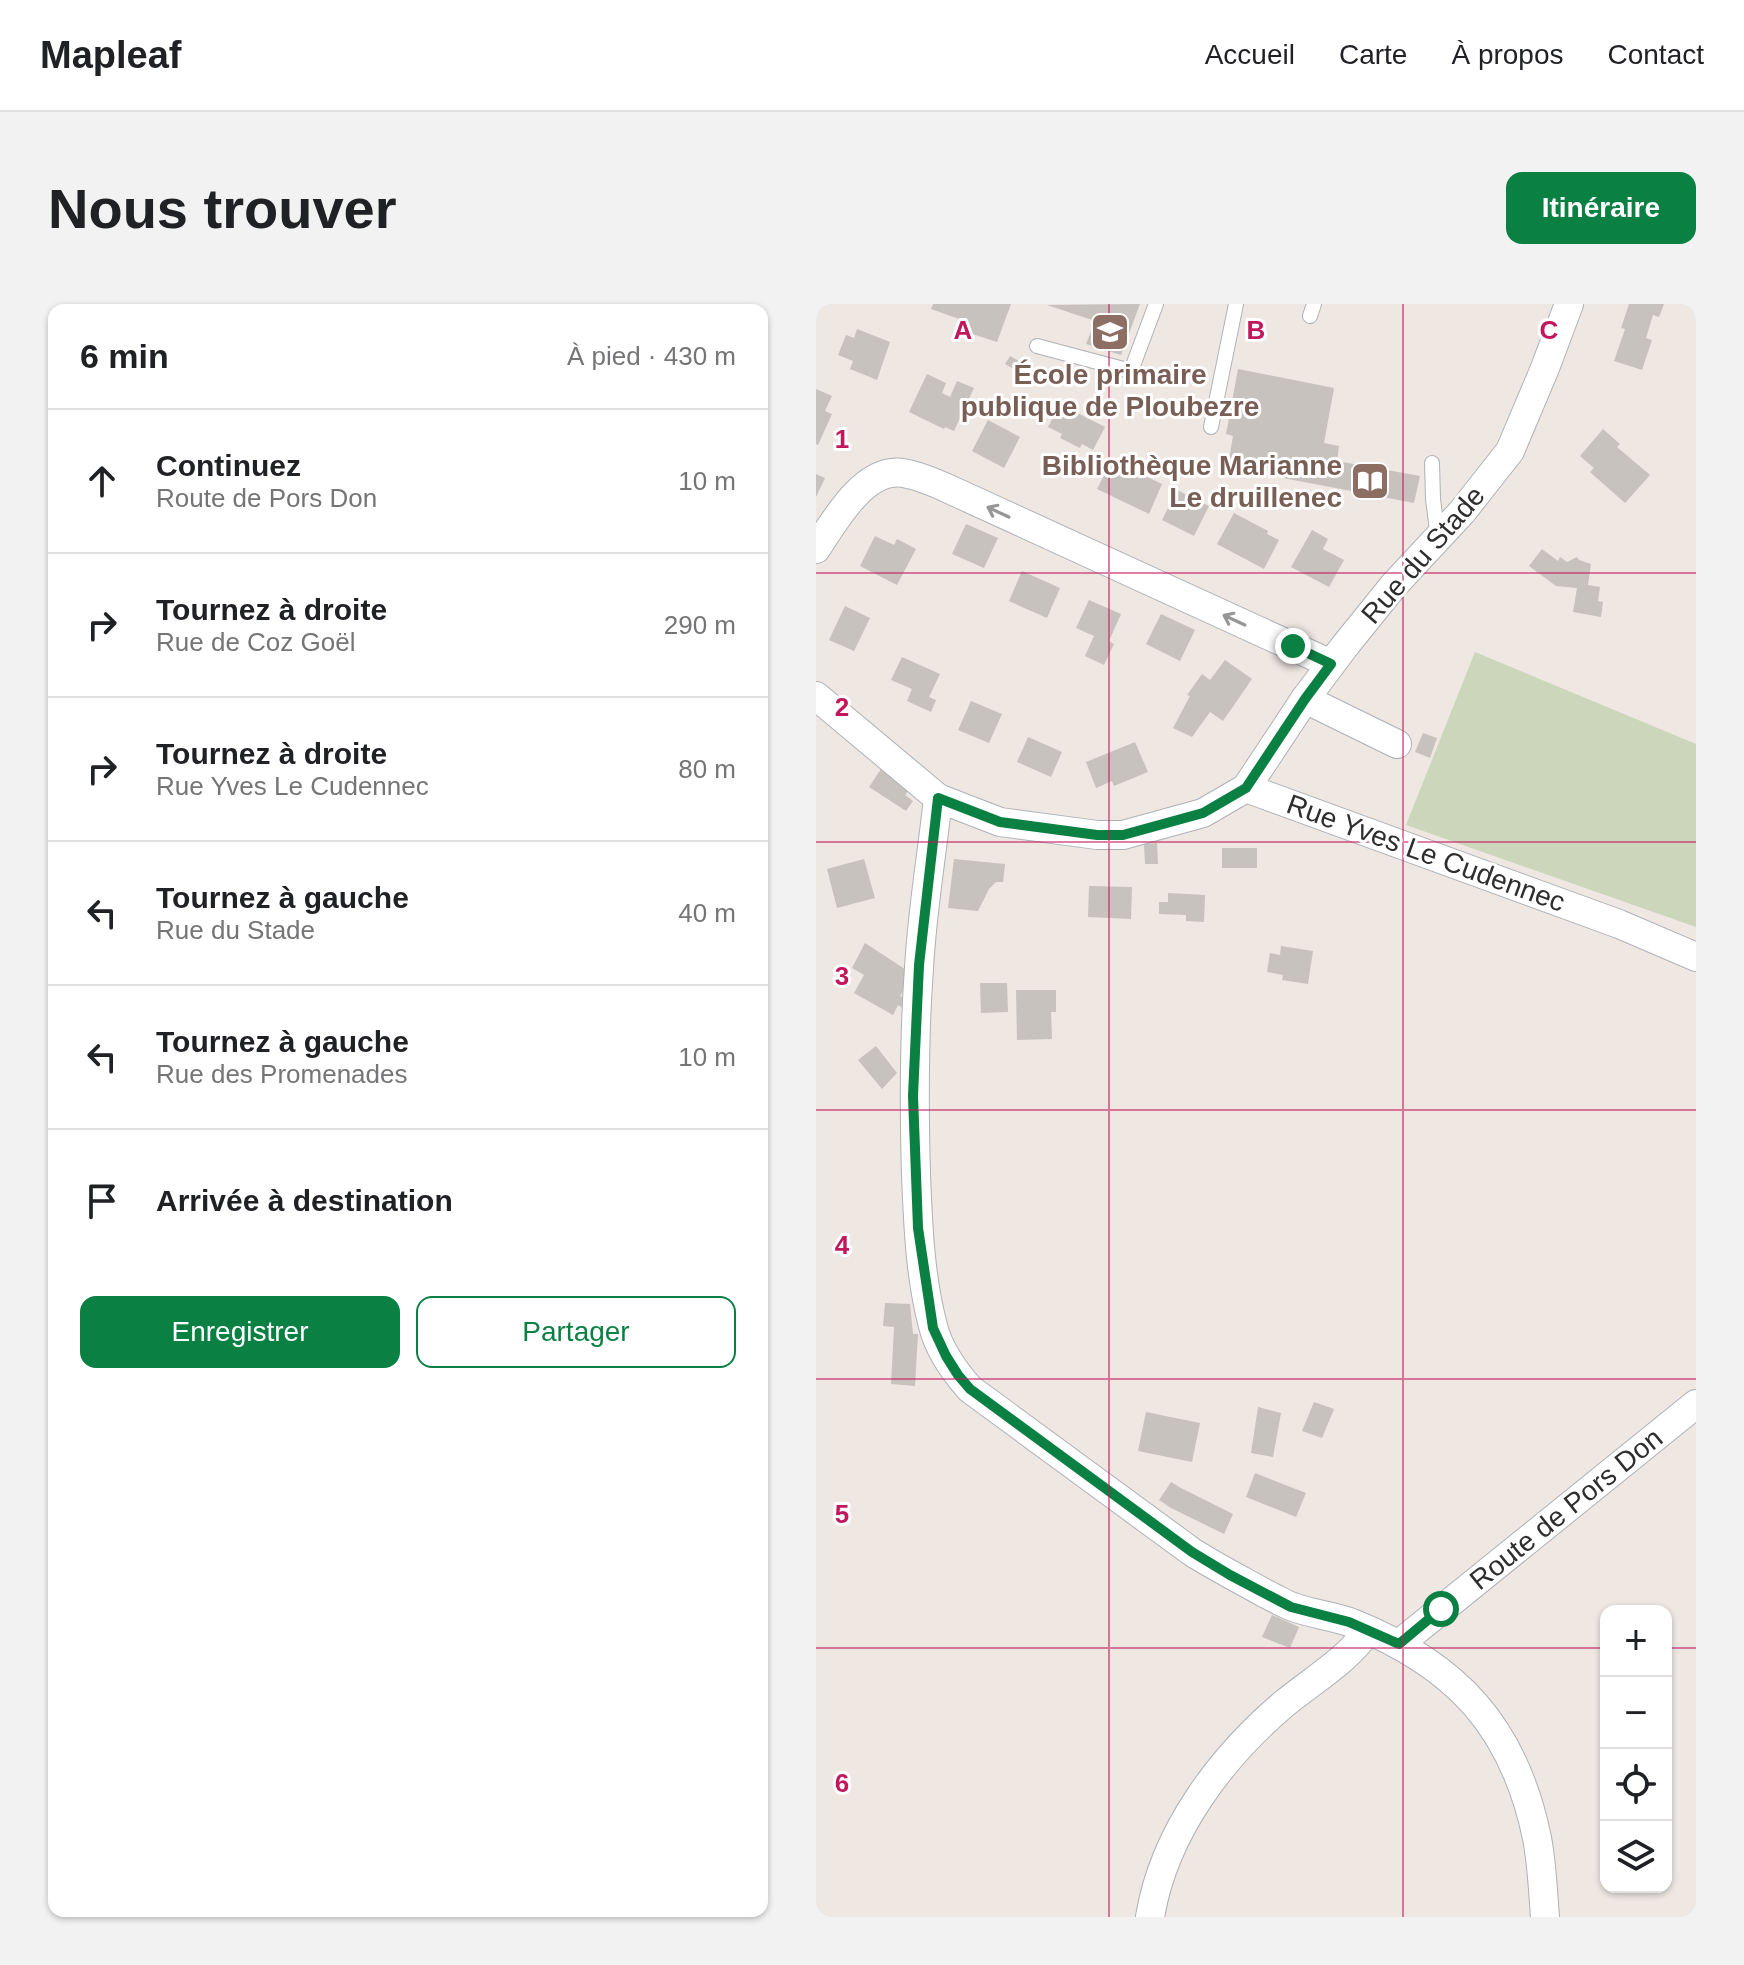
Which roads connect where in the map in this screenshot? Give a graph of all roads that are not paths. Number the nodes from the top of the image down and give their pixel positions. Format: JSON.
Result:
{"nodes":[{"id":1,"x":1156,"y":304,"type":"edge"},
{"id":2,"x":1236,"y":304,"type":"edge"},
{"id":3,"x":1569,"y":304,"type":"edge"},
{"id":4,"x":1037,"y":346,"type":"dead end"},
{"id":5,"x":1211,"y":427,"type":"dead end"},
{"id":6,"x":1432,"y":463,"type":"dead end"},
{"id":7,"x":1438,"y":538,"type":"junction"},
{"id":8,"x":816,"y":549,"type":"edge"},
{"id":9,"x":1331,"y":664,"type":"junction"},
{"id":10,"x":816,"y":696,"type":"edge"},
{"id":11,"x":1305,"y":699,"type":"junction"},
{"id":12,"x":1397,"y":744,"type":"dead end"},
{"id":13,"x":1246,"y":788,"type":"junction"},
{"id":14,"x":938,"y":798,"type":"junction"},
{"id":15,"x":1696,"y":957,"type":"edge"},
{"id":16,"x":1696,"y":1404,"type":"edge"},
{"id":17,"x":1368,"y":1630,"type":"junction"},
{"id":18,"x":1399,"y":1644,"type":"junction"},
{"id":19,"x":1150,"y":1917,"type":"edge"},
{"id":20,"x":1545,"y":1917,"type":"edge"}],
"edges":[{"from":1,"to":4,"type":"lane"},
{"from":2,"to":5,"type":"lane"},
{"from":3,"to":7,"type":"street","name":"Rue du Stade"},
{"from":6,"to":7,"type":"lane"},
{"from":7,"to":9,"type":"street","name":"Rue du Stade"},
{"from":9,"to":8,"type":"street","one_way":true},
{"from":9,"to":11,"type":"street","name":"Rue du Stade"},
{"from":10,"to":14,"type":"street"},
{"from":11,"to":12,"type":"street"},
{"from":11,"to":13,"type":"street","name":"Rue du Stade"},
{"from":13,"to":14,"type":"street"},
{"from":13,"to":15,"type":"street","name":"Rue Yves Le Cudennec"},
{"from":14,"to":17,"type":"street"},
{"from":16,"to":18,"type":"street","name":"Route de Pors Don"},
{"from":17,"to":18,"type":"street"},
{"from":17,"to":19,"type":"street"},
{"from":18,"to":20,"type":"street"}]}
